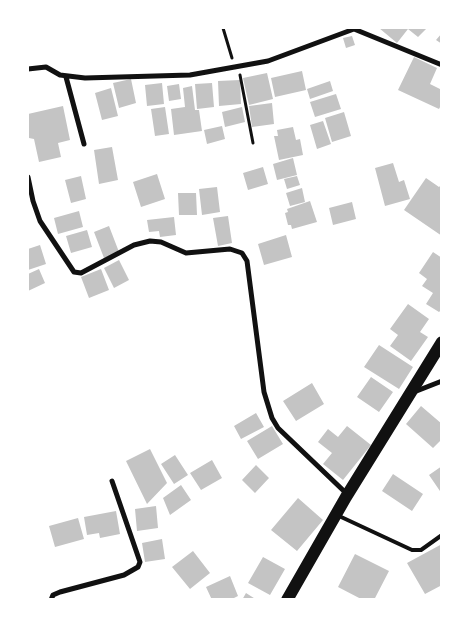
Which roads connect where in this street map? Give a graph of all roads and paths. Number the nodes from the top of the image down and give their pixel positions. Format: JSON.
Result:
{"nodes":[{"id":1,"x":223,"y":28,"type":"edge"},
{"id":2,"x":442,"y":65,"type":"edge"},
{"id":3,"x":235,"y":68,"type":"junction"},
{"id":4,"x":28,"y":69,"type":"edge"},
{"id":5,"x":66,"y":77,"type":"junction"},
{"id":6,"x":253,"y":143,"type":"dead end"},
{"id":7,"x":84,"y":144,"type":"dead end"},
{"id":8,"x":28,"y":177,"type":"edge"},
{"id":9,"x":442,"y":342,"type":"edge"},
{"id":10,"x":442,"y":381,"type":"edge"},
{"id":11,"x":410,"y":393,"type":"junction"},
{"id":12,"x":112,"y":481,"type":"dead end"},
{"id":13,"x":348,"y":494,"type":"junction"},
{"id":14,"x":336,"y":514,"type":"junction"},
{"id":15,"x":442,"y":536,"type":"edge"},
{"id":16,"x":51,"y":600,"type":"edge"},
{"id":17,"x":287,"y":600,"type":"edge"}],
"edges":[{"from":1,"to":3,"type":"path"},
{"from":2,"to":3,"type":"street"},
{"from":3,"to":5,"type":"street"},
{"from":3,"to":6,"type":"path"},
{"from":4,"to":5,"type":"street"},
{"from":5,"to":7,"type":"street"},
{"from":8,"to":13,"type":"street"},
{"from":9,"to":11,"type":"main road"},
{"from":10,"to":11,"type":"street"},
{"from":11,"to":13,"type":"main road"},
{"from":12,"to":16,"type":"street"},
{"from":13,"to":14,"type":"main road"},
{"from":14,"to":15,"type":"lane"},
{"from":14,"to":17,"type":"main road"}]}
